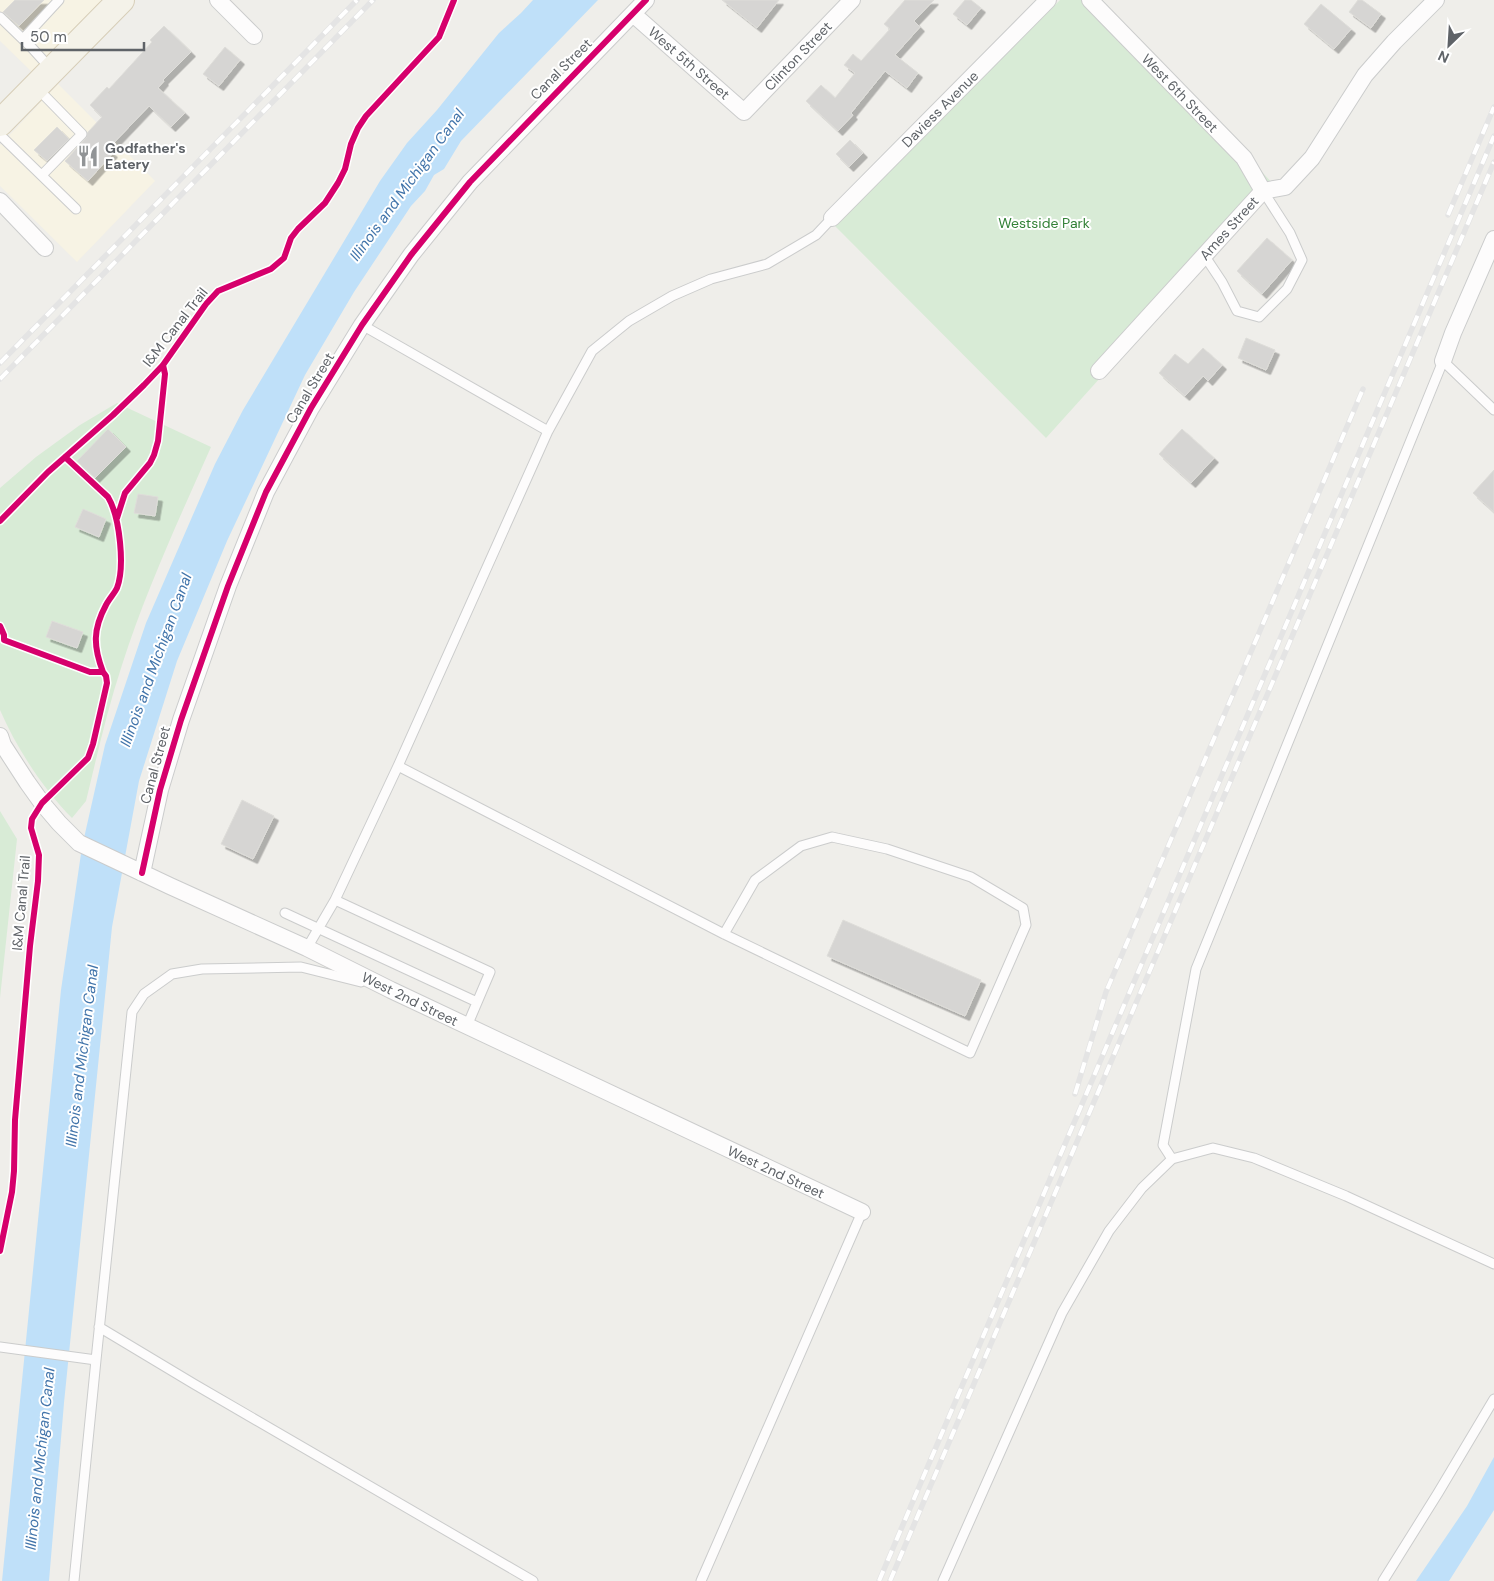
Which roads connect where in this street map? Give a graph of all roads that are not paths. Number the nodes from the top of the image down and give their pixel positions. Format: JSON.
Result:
{"nodes":[{"id":1,"x":59,"y":0,"type":"edge"},
{"id":2,"x":121,"y":0,"type":"edge"},
{"id":3,"x":218,"y":0,"type":"edge"},
{"id":4,"x":646,"y":0,"type":"edge"},
{"id":5,"x":852,"y":0,"type":"edge"},
{"id":6,"x":1048,"y":0,"type":"edge"},
{"id":7,"x":1090,"y":0,"type":"edge"},
{"id":8,"x":1436,"y":0,"type":"edge"},
{"id":9,"x":633,"y":14,"type":"junction"},
{"id":10,"x":0,"y":17,"type":"edge"},
{"id":11,"x":254,"y":36,"type":"dead end"},
{"id":12,"x":23,"y":39,"type":"junction"},
{"id":13,"x":44,"y":79,"type":"junction"},
{"id":14,"x":744,"y":112,"type":"joint"},
{"id":15,"x":0,"y":124,"type":"edge"},
{"id":16,"x":0,"y":135,"type":"edge"},
{"id":17,"x":42,"y":175,"type":"junction"},
{"id":18,"x":1263,"y":191,"type":"junction"},
{"id":19,"x":0,"y":201,"type":"edge"},
{"id":20,"x":76,"y":209,"type":"dead end"},
{"id":21,"x":832,"y":218,"type":"joint"},
{"id":22,"x":1494,"y":239,"type":"edge"},
{"id":23,"x":45,"y":248,"type":"dead end"},
{"id":24,"x":1204,"y":255,"type":"junction"},
{"id":25,"x":362,"y":325,"type":"junction"},
{"id":26,"x":1443,"y":361,"type":"junction"},
{"id":27,"x":1100,"y":371,"type":"dead end"},
{"id":28,"x":1494,"y":410,"type":"edge"},
{"id":29,"x":548,"y":431,"type":"junction"},
{"id":30,"x":1,"y":743,"type":"edge"},
{"id":31,"x":398,"y":766,"type":"junction"},
{"id":32,"x":142,"y":873,"type":"junction"},
{"id":33,"x":335,"y":900,"type":"junction"},
{"id":34,"x":285,"y":913,"type":"dead end"},
{"id":35,"x":318,"y":929,"type":"junction"},
{"id":36,"x":724,"y":934,"type":"junction"},
{"id":37,"x":307,"y":948,"type":"junction"},
{"id":38,"x":391,"y":990,"type":"junction"},
{"id":39,"x":477,"y":1002,"type":"junction"},
{"id":40,"x":466,"y":1026,"type":"junction"},
{"id":41,"x":1172,"y":1159,"type":"junction"},
{"id":42,"x":862,"y":1212,"type":"joint"},
{"id":43,"x":1494,"y":1264,"type":"edge"},
{"id":44,"x":99,"y":1327,"type":"junction"},
{"id":45,"x":0,"y":1346,"type":"edge"},
{"id":46,"x":96,"y":1360,"type":"junction"},
{"id":47,"x":1494,"y":1399,"type":"edge"},
{"id":48,"x":74,"y":1581,"type":"edge"},
{"id":49,"x":533,"y":1581,"type":"edge"},
{"id":50,"x":702,"y":1581,"type":"edge"},
{"id":51,"x":943,"y":1581,"type":"edge"},
{"id":52,"x":1383,"y":1581,"type":"edge"}],
"edges":[{"from":1,"to":12,"type":"lane"},
{"from":2,"to":13,"type":"main road"},
{"from":3,"to":11,"type":"street"},
{"from":4,"to":9,"type":"street","name":"Canal Street"},
{"from":5,"to":14,"type":"street","name":"Clinton Street"},
{"from":6,"to":21,"type":"street","name":"Daviess Avenue"},
{"from":7,"to":18,"type":"street","name":"West 6th Street"},
{"from":8,"to":18,"type":"street","name":"Ames Street"},
{"from":9,"to":14,"type":"street","name":"West 5th Street"},
{"from":9,"to":25,"type":"street","name":"Canal Street"},
{"from":10,"to":12,"type":"lane"},
{"from":12,"to":13,"type":"lane"},
{"from":13,"to":15,"type":"main road"},
{"from":13,"to":17,"type":"lane"},
{"from":16,"to":17,"type":"lane"},
{"from":17,"to":20,"type":"lane"},
{"from":18,"to":24,"type":"street","name":"Ames Street"},
{"from":18,"to":24,"type":"lane"},
{"from":19,"to":23,"type":"street"},
{"from":21,"to":29,"type":"lane"},
{"from":22,"to":26,"type":"street"},
{"from":24,"to":27,"type":"street","name":"Ames Street"},
{"from":25,"to":29,"type":"lane"},
{"from":25,"to":32,"type":"street","name":"Canal Street"},
{"from":26,"to":28,"type":"lane"},
{"from":26,"to":41,"type":"lane"},
{"from":29,"to":31,"type":"lane"},
{"from":30,"to":32,"type":"street","name":"West 2nd Street"},
{"from":31,"to":33,"type":"lane"},
{"from":31,"to":36,"type":"lane"},
{"from":32,"to":37,"type":"street","name":"West 2nd Street"},
{"from":33,"to":35,"type":"lane"},
{"from":33,"to":39,"type":"lane"},
{"from":34,"to":35,"type":"lane"},
{"from":35,"to":37,"type":"lane"},
{"from":35,"to":39,"type":"lane"},
{"from":36,"to":36,"type":"lane"},
{"from":37,"to":38,"type":"street","name":"West 2nd Street"},
{"from":38,"to":40,"type":"street","name":"West 2nd Street"},
{"from":38,"to":44,"type":"lane"},
{"from":39,"to":40,"type":"lane"},
{"from":40,"to":42,"type":"street","name":"West 2nd Street"},
{"from":41,"to":43,"type":"lane"},
{"from":41,"to":51,"type":"lane"},
{"from":42,"to":50,"type":"lane"},
{"from":44,"to":46,"type":"lane"},
{"from":44,"to":49,"type":"lane"},
{"from":45,"to":46,"type":"lane"},
{"from":46,"to":48,"type":"lane"},
{"from":47,"to":52,"type":"lane"}]}
